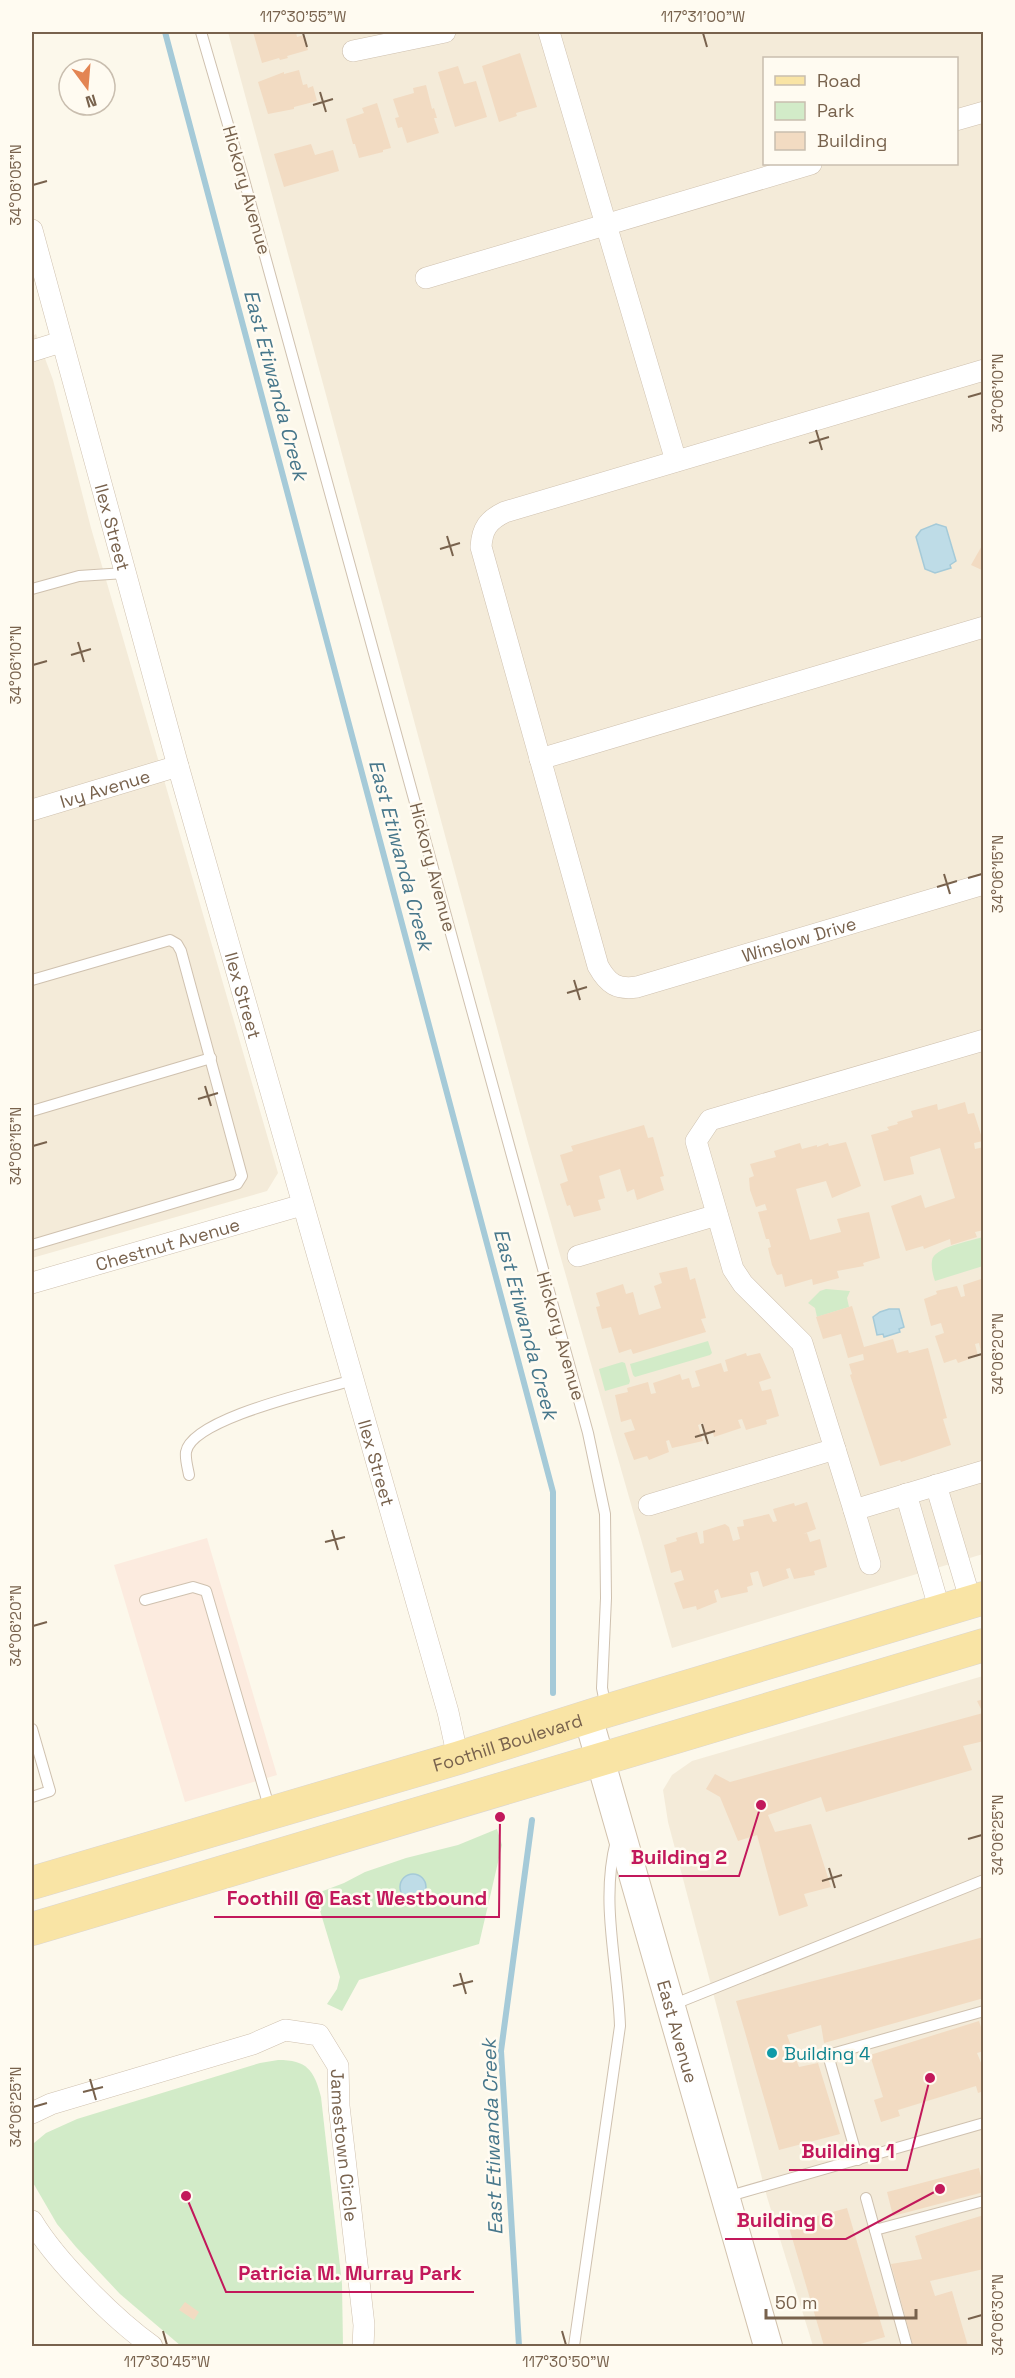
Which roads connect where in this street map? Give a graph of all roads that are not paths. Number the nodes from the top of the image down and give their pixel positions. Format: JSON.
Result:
{"nodes":[{"id":1,"x":201,"y":32,"type":"edge"},
{"id":2,"x":445,"y":32,"type":"edge"},
{"id":3,"x":549,"y":32,"type":"edge"},
{"id":4,"x":353,"y":51,"type":"dead end"},
{"id":5,"x":984,"y":112,"type":"edge"},
{"id":6,"x":958,"y":120,"type":"edge"},
{"id":7,"x":808,"y":165,"type":"edge"},
{"id":8,"x":606,"y":224,"type":"junction"},
{"id":9,"x":32,"y":230,"type":"edge"},
{"id":10,"x":426,"y":278,"type":"dead end"},
{"id":11,"x":61,"y":342,"type":"junction"},
{"id":12,"x":32,"y":351,"type":"edge"},
{"id":13,"x":984,"y":370,"type":"edge"},
{"id":14,"x":676,"y":461,"type":"junction"},
{"id":15,"x":125,"y":573,"type":"junction"},
{"id":16,"x":32,"y":589,"type":"edge"},
{"id":17,"x":984,"y":627,"type":"edge"},
{"id":18,"x":540,"y":759,"type":"junction"},
{"id":19,"x":178,"y":766,"type":"junction"},
{"id":20,"x":32,"y":810,"type":"edge"},
{"id":21,"x":984,"y":884,"type":"edge"},
{"id":22,"x":32,"y":980,"type":"edge"},
{"id":23,"x":984,"y":1040,"type":"edge"},
{"id":24,"x":211,"y":1058,"type":"junction"},
{"id":25,"x":32,"y":1110,"type":"edge"},
{"id":26,"x":302,"y":1204,"type":"junction"},
{"id":27,"x":717,"y":1215,"type":"junction"},
{"id":28,"x":32,"y":1245,"type":"edge"},
{"id":29,"x":578,"y":1256,"type":"dead end"},
{"id":30,"x":32,"y":1283,"type":"edge"},
{"id":31,"x":353,"y":1380,"type":"junction"},
{"id":32,"x":836,"y":1449,"type":"junction"},
{"id":33,"x":984,"y":1471,"type":"edge"},
{"id":34,"x":189,"y":1475,"type":"dead end"},
{"id":35,"x":943,"y":1483,"type":"junction"},
{"id":36,"x":906,"y":1494,"type":"junction"},
{"id":37,"x":648,"y":1505,"type":"dead end"},
{"id":38,"x":854,"y":1510,"type":"junction"},
{"id":39,"x":870,"y":1564,"type":"dead end"},
{"id":40,"x":145,"y":1600,"type":"dead end"},
{"id":41,"x":977,"y":1600,"type":"edge"},
{"id":42,"x":940,"y":1611,"type":"junction"},
{"id":43,"x":984,"y":1645,"type":"edge"},
{"id":44,"x":597,"y":1714,"type":"junction"},
{"id":45,"x":32,"y":1729,"type":"edge"},
{"id":46,"x":458,"y":1758,"type":"junction"},
{"id":47,"x":601,"y":1759,"type":"junction"},
{"id":48,"x":32,"y":1797,"type":"edge"},
{"id":49,"x":271,"y":1813,"type":"junction"},
{"id":50,"x":620,"y":1827,"type":"junction"},
{"id":51,"x":984,"y":1880,"type":"edge"},
{"id":52,"x":32,"y":1884,"type":"edge"},
{"id":53,"x":32,"y":1929,"type":"edge"},
{"id":54,"x":671,"y":2005,"type":"junction"},
{"id":55,"x":984,"y":2011,"type":"edge"},
{"id":56,"x":32,"y":2113,"type":"edge"},
{"id":57,"x":984,"y":2123,"type":"edge"},
{"id":58,"x":858,"y":2160,"type":"junction"},
{"id":59,"x":726,"y":2198,"type":"junction"},
{"id":60,"x":866,"y":2198,"type":"dead end"},
{"id":61,"x":984,"y":2200,"type":"edge"},
{"id":62,"x":32,"y":2221,"type":"edge"},
{"id":63,"x":875,"y":2230,"type":"junction"},
{"id":64,"x":152,"y":2346,"type":"edge"},
{"id":65,"x":363,"y":2346,"type":"edge"},
{"id":66,"x":574,"y":2346,"type":"edge"},
{"id":67,"x":768,"y":2346,"type":"edge"},
{"id":68,"x":907,"y":2346,"type":"edge"}],
"edges":[{"from":1,"to":44,"type":"lane","name":"Hickory Avenue"},
{"from":2,"to":4,"type":"street"},
{"from":3,"to":8,"type":"street"},
{"from":5,"to":6,"type":"street"},
{"from":7,"to":8,"type":"street"},
{"from":8,"to":10,"type":"street"},
{"from":8,"to":14,"type":"street"},
{"from":9,"to":11,"type":"street","name":"Ilex Street"},
{"from":11,"to":12,"type":"street"},
{"from":11,"to":15,"type":"street","name":"Ilex Street"},
{"from":13,"to":14,"type":"street"},
{"from":14,"to":18,"type":"street"},
{"from":15,"to":16,"type":"lane"},
{"from":15,"to":19,"type":"street","name":"Ilex Street"},
{"from":17,"to":18,"type":"street"},
{"from":18,"to":21,"type":"street","name":"Winslow Drive"},
{"from":19,"to":20,"type":"street","name":"Ivy Avenue"},
{"from":19,"to":26,"type":"street","name":"Ilex Street"},
{"from":22,"to":24,"type":"lane"},
{"from":23,"to":27,"type":"street"},
{"from":24,"to":25,"type":"lane"},
{"from":24,"to":28,"type":"lane"},
{"from":26,"to":30,"type":"street","name":"Chestnut Avenue"},
{"from":26,"to":31,"type":"street","name":"Ilex Street"},
{"from":27,"to":29,"type":"street"},
{"from":27,"to":32,"type":"street"},
{"from":31,"to":34,"type":"lane"},
{"from":31,"to":46,"type":"street","name":"Ilex Street"},
{"from":32,"to":37,"type":"street"},
{"from":32,"to":38,"type":"street"},
{"from":33,"to":35,"type":"street"},
{"from":35,"to":36,"type":"street"},
{"from":35,"to":41,"type":"street"},
{"from":36,"to":38,"type":"street"},
{"from":36,"to":42,"type":"street"},
{"from":38,"to":39,"type":"street"},
{"from":40,"to":49,"type":"lane"},
{"from":41,"to":42,"type":"main road","name":"Foothill Boulevard"},
{"from":42,"to":44,"type":"main road","name":"Foothill Boulevard"},
{"from":43,"to":47,"type":"main road"},
{"from":44,"to":46,"type":"main road","name":"Foothill Boulevard"},
{"from":44,"to":47,"type":"main road","name":"East Avenue"},
{"from":45,"to":48,"type":"lane"},
{"from":46,"to":49,"type":"main road","name":"Foothill Boulevard"},
{"from":47,"to":50,"type":"main road","name":"East Avenue"},
{"from":47,"to":53,"type":"main road"},
{"from":49,"to":52,"type":"main road","name":"Foothill Boulevard"},
{"from":50,"to":54,"type":"main road","name":"East Avenue"},
{"from":50,"to":66,"type":"lane"},
{"from":51,"to":54,"type":"lane"},
{"from":54,"to":59,"type":"main road","name":"East Avenue"},
{"from":55,"to":58,"type":"lane"},
{"from":56,"to":65,"type":"street","name":"Jamestown Circle"},
{"from":57,"to":58,"type":"lane"},
{"from":58,"to":59,"type":"lane"},
{"from":59,"to":67,"type":"main road","name":"East Avenue"},
{"from":60,"to":63,"type":"lane"},
{"from":61,"to":63,"type":"lane"},
{"from":62,"to":64,"type":"street"},
{"from":63,"to":68,"type":"lane"}]}
